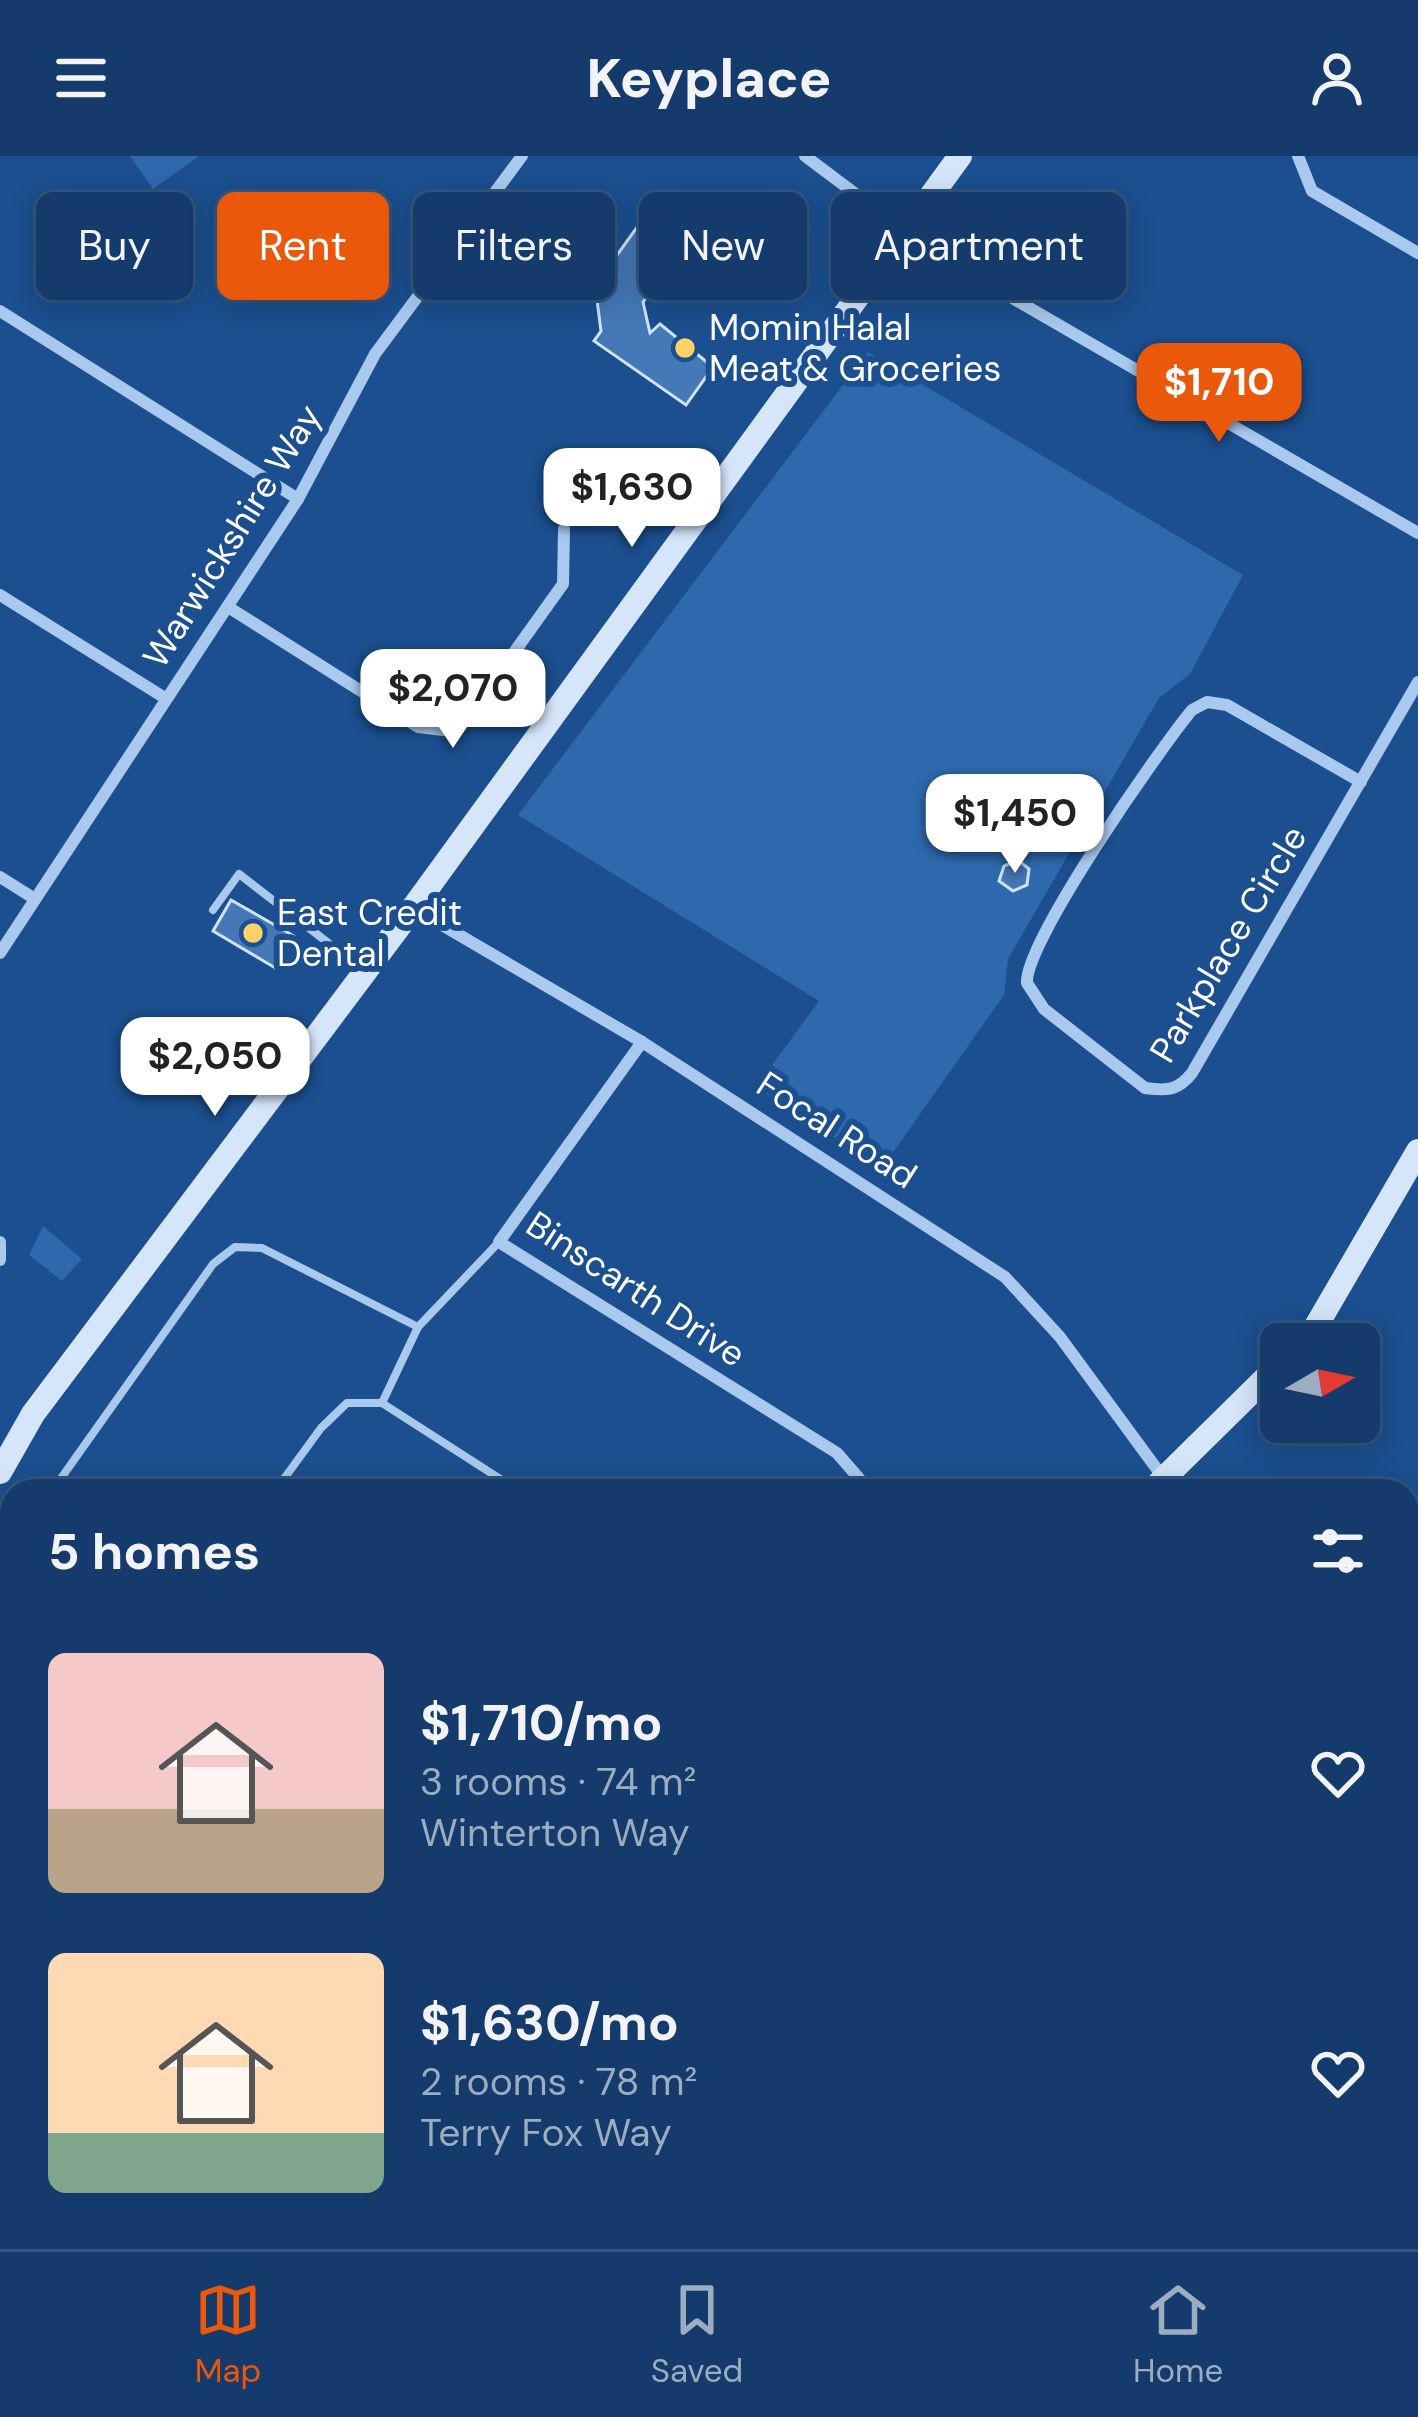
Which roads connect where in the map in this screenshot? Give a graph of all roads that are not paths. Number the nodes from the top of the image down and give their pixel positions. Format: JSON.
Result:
{"nodes":[{"id":1,"x":522,"y":156,"type":"edge"},
{"id":2,"x":805,"y":156,"type":"edge"},
{"id":3,"x":960,"y":156,"type":"edge"},
{"id":4,"x":1298,"y":156,"type":"edge"},
{"id":5,"x":852,"y":192,"type":"edge"},
{"id":6,"x":933,"y":192,"type":"edge"},
{"id":7,"x":1418,"y":254,"type":"edge"},
{"id":8,"x":855,"y":300,"type":"edge"},
{"id":9,"x":1021,"y":300,"type":"edge"},
{"id":10,"x":0,"y":311,"type":"edge"},
{"id":11,"x":298,"y":499,"type":"junction"},
{"id":12,"x":564,"y":529,"type":"dead end"},
{"id":13,"x":1418,"y":532,"type":"edge"},
{"id":14,"x":0,"y":596,"type":"edge"},
{"id":15,"x":228,"y":607,"type":"junction"},
{"id":16,"x":1418,"y":682,"type":"edge"},
{"id":17,"x":165,"y":698,"type":"junction"},
{"id":18,"x":1360,"y":782,"type":"junction"},
{"id":19,"x":0,"y":878,"type":"edge"},
{"id":20,"x":35,"y":899,"type":"junction"},
{"id":21,"x":412,"y":908,"type":"junction"},
{"id":22,"x":213,"y":910,"type":"dead end"},
{"id":23,"x":0,"y":953,"type":"edge"},
{"id":24,"x":363,"y":970,"type":"junction"},
{"id":25,"x":642,"y":1042,"type":"junction"},
{"id":26,"x":1418,"y":1151,"type":"edge"},
{"id":27,"x":0,"y":1242,"type":"edge"},
{"id":28,"x":499,"y":1242,"type":"junction"},
{"id":29,"x":0,"y":1260,"type":"edge"},
{"id":30,"x":1318,"y":1323,"type":"edge"},
{"id":31,"x":418,"y":1327,"type":"junction"},
{"id":32,"x":1260,"y":1385,"type":"edge"},
{"id":33,"x":382,"y":1403,"type":"junction"},
{"id":34,"x":33,"y":1414,"type":"junction"},
{"id":35,"x":0,"y":1434,"type":"edge"},
{"id":36,"x":0,"y":1472,"type":"edge"},
{"id":37,"x":61,"y":1479,"type":"edge"},
{"id":38,"x":284,"y":1479,"type":"edge"},
{"id":39,"x":499,"y":1479,"type":"edge"},
{"id":40,"x":860,"y":1479,"type":"edge"},
{"id":41,"x":1158,"y":1479,"type":"edge"},
{"id":42,"x":1170,"y":1479,"type":"edge"}],
"edges":[{"from":1,"to":11,"type":"street","name":"Warwickshire Way"},
{"from":2,"to":5,"type":"street"},
{"from":3,"to":6,"type":"street"},
{"from":4,"to":7,"type":"street"},
{"from":8,"to":21,"type":"street"},
{"from":9,"to":13,"type":"street"},
{"from":10,"to":11,"type":"street"},
{"from":11,"to":15,"type":"street","name":"Warwickshire Way"},
{"from":12,"to":15,"type":"street"},
{"from":14,"to":17,"type":"street"},
{"from":15,"to":17,"type":"street","name":"Warwickshire Way"},
{"from":16,"to":18,"type":"street","name":"Parkplace Circle"},
{"from":17,"to":20,"type":"street","name":"Warwickshire Way"},
{"from":18,"to":18,"type":"street","name":"Parkplace Circle"},
{"from":19,"to":20,"type":"street"},
{"from":20,"to":23,"type":"street","name":"Warwickshire Way"},
{"from":21,"to":24,"type":"street"},
{"from":21,"to":25,"type":"street","name":"Focal Road"},
{"from":22,"to":24,"type":"lane"},
{"from":24,"to":34,"type":"street"},
{"from":25,"to":28,"type":"street","name":"Binscarth Drive"},
{"from":25,"to":41,"type":"street","name":"Focal Road"},
{"from":26,"to":30,"type":"street"},
{"from":27,"to":29,"type":"street"},
{"from":28,"to":31,"type":"lane"},
{"from":28,"to":40,"type":"street","name":"Binscarth Drive"},
{"from":31,"to":33,"type":"lane"},
{"from":31,"to":37,"type":"lane"},
{"from":32,"to":42,"type":"street"},
{"from":33,"to":38,"type":"lane"},
{"from":33,"to":39,"type":"lane"},
{"from":34,"to":35,"type":"street"},
{"from":34,"to":36,"type":"street"}]}
